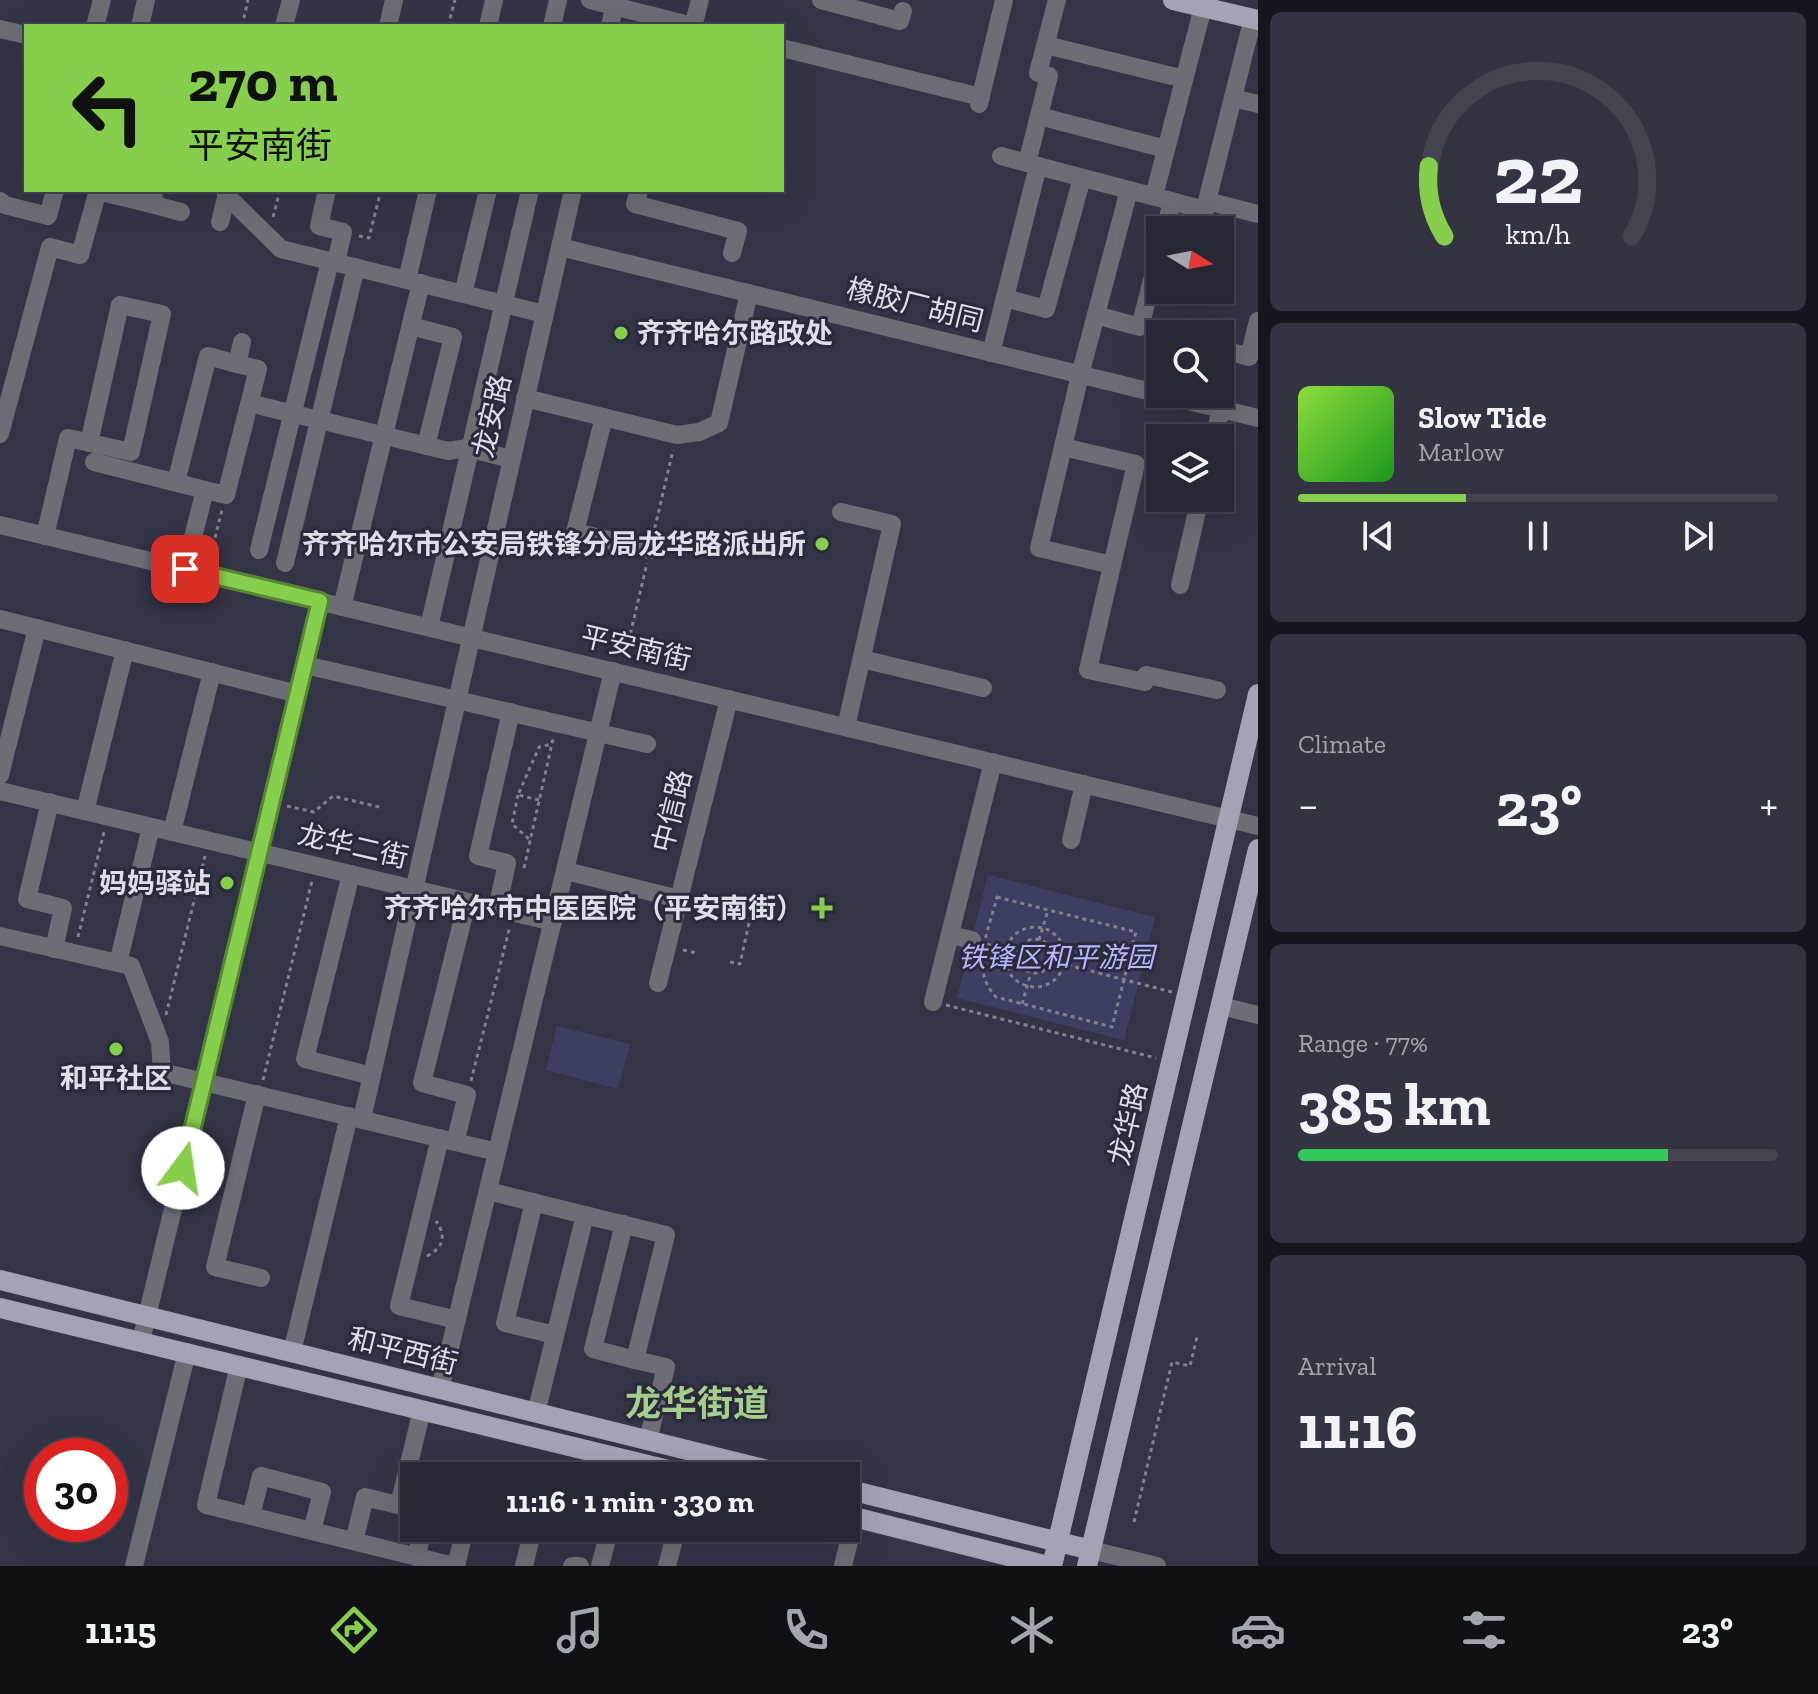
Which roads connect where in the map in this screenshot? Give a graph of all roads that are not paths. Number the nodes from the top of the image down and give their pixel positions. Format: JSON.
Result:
{"nodes":[{"id":1,"x":102,"y":0,"type":"edge"},
{"id":2,"x":146,"y":0,"type":"edge"},
{"id":3,"x":291,"y":0,"type":"edge"},
{"id":4,"x":394,"y":0,"type":"edge"},
{"id":5,"x":494,"y":0,"type":"edge"},
{"id":6,"x":558,"y":0,"type":"edge"},
{"id":7,"x":590,"y":0,"type":"edge"},
{"id":8,"x":700,"y":0,"type":"edge"},
{"id":9,"x":821,"y":0,"type":"edge"},
{"id":10,"x":1004,"y":0,"type":"edge"},
{"id":11,"x":1057,"y":0,"type":"edge"},
{"id":12,"x":1173,"y":0,"type":"edge"},
{"id":13,"x":616,"y":3,"type":"edge"},
{"id":14,"x":1203,"y":7,"type":"junction"},
{"id":15,"x":903,"y":11,"type":"dead end"},
{"id":16,"x":1256,"y":19,"type":"edge"},
{"id":17,"x":96,"y":24,"type":"edge"},
{"id":18,"x":140,"y":24,"type":"edge"},
{"id":19,"x":285,"y":24,"type":"edge"},
{"id":20,"x":388,"y":24,"type":"edge"},
{"id":21,"x":488,"y":24,"type":"edge"},
{"id":22,"x":552,"y":24,"type":"edge"},
{"id":23,"x":611,"y":24,"type":"edge"},
{"id":24,"x":686,"y":24,"type":"edge"},
{"id":25,"x":694,"y":24,"type":"edge"},
{"id":26,"x":0,"y":29,"type":"edge"},
{"id":27,"x":24,"y":35,"type":"edge"},
{"id":28,"x":1046,"y":45,"type":"junction"},
{"id":29,"x":784,"y":49,"type":"edge"},
{"id":30,"x":1184,"y":79,"type":"junction"},
{"id":31,"x":1233,"y":98,"type":"junction"},
{"id":32,"x":1258,"y":104,"type":"edge"},
{"id":33,"x":1039,"y":116,"type":"junction"},
{"id":34,"x":1166,"y":149,"type":"junction"},
{"id":35,"x":1001,"y":156,"type":"dead end"},
{"id":36,"x":1033,"y":165,"type":"junction"},
{"id":37,"x":1082,"y":178,"type":"junction"},
{"id":38,"x":1129,"y":190,"type":"junction"},
{"id":39,"x":54,"y":192,"type":"edge"},
{"id":40,"x":97,"y":192,"type":"edge"},
{"id":41,"x":114,"y":192,"type":"edge"},
{"id":42,"x":327,"y":192,"type":"edge"},
{"id":43,"x":428,"y":192,"type":"edge"},
{"id":44,"x":488,"y":192,"type":"edge"},
{"id":45,"x":530,"y":192,"type":"edge"},
{"id":46,"x":573,"y":192,"type":"edge"},
{"id":47,"x":638,"y":192,"type":"edge"},
{"id":48,"x":227,"y":193,"type":"edge"},
{"id":49,"x":1154,"y":196,"type":"junction"},
{"id":50,"x":153,"y":197,"type":"edge"},
{"id":51,"x":0,"y":201,"type":"edge"},
{"id":52,"x":1172,"y":201,"type":"junction"},
{"id":53,"x":1207,"y":201,"type":"junction"},
{"id":54,"x":181,"y":212,"type":"dead end"},
{"id":55,"x":1258,"y":214,"type":"edge"},
{"id":56,"x":1168,"y":216,"type":"edge"},
{"id":57,"x":220,"y":222,"type":"dead end"},
{"id":58,"x":560,"y":247,"type":"junction"},
{"id":59,"x":732,"y":253,"type":"dead end"},
{"id":60,"x":333,"y":262,"type":"junction"},
{"id":61,"x":356,"y":267,"type":"junction"},
{"id":62,"x":414,"y":282,"type":"junction"},
{"id":63,"x":749,"y":293,"type":"junction"},
{"id":64,"x":463,"y":294,"type":"junction"},
{"id":65,"x":1005,"y":298,"type":"junction"},
{"id":66,"x":504,"y":304,"type":"junction"},
{"id":67,"x":1146,"y":304,"type":"edge"},
{"id":68,"x":544,"y":314,"type":"junction"},
{"id":69,"x":1096,"y":315,"type":"junction"},
{"id":70,"x":1258,"y":321,"type":"edge"},
{"id":71,"x":411,"y":326,"type":"junction"},
{"id":72,"x":242,"y":342,"type":"dead end"},
{"id":73,"x":991,"y":353,"type":"junction"},
{"id":74,"x":1234,"y":353,"type":"edge"},
{"id":75,"x":237,"y":364,"type":"junction"},
{"id":76,"x":1080,"y":375,"type":"junction"},
{"id":77,"x":1146,"y":389,"type":"edge"},
{"id":78,"x":525,"y":398,"type":"junction"},
{"id":79,"x":261,"y":406,"type":"dead end"},
{"id":80,"x":1227,"y":408,"type":"edge"},
{"id":81,"x":292,"y":414,"type":"junction"},
{"id":82,"x":604,"y":417,"type":"junction"},
{"id":83,"x":1258,"y":418,"type":"edge"},
{"id":84,"x":319,"y":420,"type":"junction"},
{"id":85,"x":0,"y":434,"type":"edge"},
{"id":86,"x":384,"y":436,"type":"junction"},
{"id":87,"x":89,"y":443,"type":"junction"},
{"id":88,"x":426,"y":446,"type":"junction"},
{"id":89,"x":1063,"y":447,"type":"junction"},
{"id":90,"x":470,"y":449,"type":"junction"},
{"id":91,"x":511,"y":459,"type":"junction"},
{"id":92,"x":94,"y":462,"type":"dead end"},
{"id":93,"x":176,"y":482,"type":"junction"},
{"id":94,"x":205,"y":490,"type":"junction"},
{"id":95,"x":841,"y":512,"type":"dead end"},
{"id":96,"x":1197,"y":512,"type":"edge"},
{"id":97,"x":0,"y":525,"type":"edge"},
{"id":98,"x":45,"y":536,"type":"junction"},
{"id":99,"x":259,"y":550,"type":"dead end"},
{"id":100,"x":650,"y":550,"type":"dead end"},
{"id":101,"x":285,"y":563,"type":"dead end"},
{"id":102,"x":1112,"y":565,"type":"junction"},
{"id":103,"x":185,"y":569,"type":"junction"},
{"id":104,"x":1180,"y":585,"type":"dead end"},
{"id":105,"x":320,"y":601,"type":"junction"},
{"id":106,"x":342,"y":607,"type":"junction"},
{"id":107,"x":0,"y":619,"type":"edge"},
{"id":108,"x":429,"y":627,"type":"junction"},
{"id":109,"x":37,"y":628,"type":"junction"},
{"id":110,"x":468,"y":646,"type":"junction"},
{"id":111,"x":125,"y":650,"type":"junction"},
{"id":112,"x":862,"y":659,"type":"junction"},
{"id":113,"x":305,"y":665,"type":"junction"},
{"id":114,"x":613,"y":671,"type":"junction"},
{"id":115,"x":212,"y":672,"type":"junction"},
{"id":116,"x":983,"y":688,"type":"dead end"},
{"id":117,"x":1217,"y":690,"type":"dead end"},
{"id":118,"x":298,"y":694,"type":"junction"},
{"id":119,"x":1258,"y":694,"type":"edge"},
{"id":120,"x":729,"y":699,"type":"junction"},
{"id":121,"x":457,"y":700,"type":"junction"},
{"id":122,"x":511,"y":712,"type":"junction"},
{"id":123,"x":846,"y":727,"type":"junction"},
{"id":124,"x":599,"y":733,"type":"junction"},
{"id":125,"x":647,"y":744,"type":"dead end"},
{"id":126,"x":993,"y":762,"type":"junction"},
{"id":127,"x":0,"y":775,"type":"edge"},
{"id":128,"x":1084,"y":784,"type":"junction"},
{"id":129,"x":0,"y":791,"type":"edge"},
{"id":130,"x":50,"y":802,"type":"junction"},
{"id":131,"x":85,"y":811,"type":"junction"},
{"id":132,"x":1229,"y":819,"type":"junction"},
{"id":133,"x":1258,"y":826,"type":"edge"},
{"id":134,"x":151,"y":827,"type":"junction"},
{"id":135,"x":172,"y":832,"type":"junction"},
{"id":136,"x":1071,"y":840,"type":"dead end"},
{"id":137,"x":1258,"y":849,"type":"edge"},
{"id":138,"x":259,"y":852,"type":"junction"},
{"id":139,"x":566,"y":871,"type":"junction"},
{"id":140,"x":351,"y":874,"type":"junction"},
{"id":141,"x":413,"y":889,"type":"junction"},
{"id":142,"x":679,"y":899,"type":"junction"},
{"id":143,"x":467,"y":902,"type":"junction"},
{"id":144,"x":497,"y":909,"type":"junction"},
{"id":145,"x":553,"y":922,"type":"junction"},
{"id":146,"x":950,"y":935,"type":"junction"},
{"id":147,"x":0,"y":936,"type":"edge"},
{"id":148,"x":978,"y":942,"type":"road end"},
{"id":149,"x":54,"y":949,"type":"junction"},
{"id":150,"x":118,"y":963,"type":"junction"},
{"id":151,"x":658,"y":983,"type":"dead end"},
{"id":152,"x":933,"y":1002,"type":"road end"},
{"id":153,"x":1221,"y":1006,"type":"junction"},
{"id":154,"x":1258,"y":1015,"type":"edge"},
{"id":155,"x":372,"y":1076,"type":"junction"},
{"id":156,"x":204,"y":1081,"type":"junction"},
{"id":157,"x":258,"y":1094,"type":"junction"},
{"id":158,"x":355,"y":1118,"type":"junction"},
{"id":159,"x":447,"y":1140,"type":"junction"},
{"id":160,"x":497,"y":1152,"type":"junction"},
{"id":161,"x":488,"y":1191,"type":"junction"},
{"id":162,"x":534,"y":1202,"type":"junction"},
{"id":163,"x":585,"y":1215,"type":"junction"},
{"id":164,"x":624,"y":1224,"type":"junction"},
{"id":165,"x":261,"y":1278,"type":"dead end"},
{"id":166,"x":0,"y":1280,"type":"edge"},
{"id":167,"x":0,"y":1308,"type":"edge"},
{"id":168,"x":147,"y":1316,"type":"junction"},
{"id":169,"x":457,"y":1320,"type":"junction"},
{"id":170,"x":555,"y":1335,"type":"junction"},
{"id":171,"x":141,"y":1341,"type":"junction"},
{"id":172,"x":187,"y":1352,"type":"junction"},
{"id":173,"x":292,"y":1352,"type":"junction"},
{"id":174,"x":635,"y":1360,"type":"junction"},
{"id":175,"x":239,"y":1365,"type":"junction"},
{"id":176,"x":440,"y":1389,"type":"junction"},
{"id":177,"x":422,"y":1410,"type":"junction"},
{"id":178,"x":536,"y":1413,"type":"junction"},
{"id":179,"x":648,"y":1440,"type":"junction"},
{"id":180,"x":413,"y":1462,"type":"edge"},
{"id":181,"x":604,"y":1462,"type":"edge"},
{"id":182,"x":736,"y":1462,"type":"edge"},
{"id":183,"x":860,"y":1492,"type":"edge"},
{"id":184,"x":400,"y":1506,"type":"edge"},
{"id":185,"x":251,"y":1516,"type":"junction"},
{"id":186,"x":860,"y":1518,"type":"edge"},
{"id":187,"x":312,"y":1531,"type":"junction"},
{"id":188,"x":354,"y":1541,"type":"junction"},
{"id":189,"x":420,"y":1542,"type":"edge"},
{"id":190,"x":461,"y":1542,"type":"edge"},
{"id":191,"x":530,"y":1542,"type":"edge"},
{"id":192,"x":606,"y":1542,"type":"edge"},
{"id":193,"x":673,"y":1542,"type":"edge"},
{"id":194,"x":846,"y":1542,"type":"edge"},
{"id":195,"x":1058,"y":1542,"type":"junction"},
{"id":196,"x":416,"y":1557,"type":"junction"},
{"id":197,"x":1089,"y":1558,"type":"edge"},
{"id":198,"x":134,"y":1566,"type":"edge"},
{"id":199,"x":455,"y":1566,"type":"edge"},
{"id":200,"x":524,"y":1566,"type":"edge"},
{"id":201,"x":572,"y":1566,"type":"edge"},
{"id":202,"x":580,"y":1566,"type":"edge"},
{"id":203,"x":600,"y":1566,"type":"edge"},
{"id":204,"x":667,"y":1566,"type":"edge"},
{"id":205,"x":843,"y":1566,"type":"edge"},
{"id":206,"x":1050,"y":1566,"type":"edge"},
{"id":207,"x":1157,"y":1566,"type":"edge"}],
"edges":[{"from":1,"to":17,"type":"street"},
{"from":2,"to":18,"type":"street"},
{"from":3,"to":19,"type":"street"},
{"from":4,"to":20,"type":"street"},
{"from":5,"to":21,"type":"street"},
{"from":6,"to":22,"type":"street"},
{"from":7,"to":13,"type":"street"},
{"from":8,"to":25,"type":"street"},
{"from":9,"to":15,"type":"street"},
{"from":10,"to":29,"type":"street"},
{"from":11,"to":28,"type":"street"},
{"from":12,"to":14,"type":"main road"},
{"from":13,"to":23,"type":"street"},
{"from":13,"to":24,"type":"street"},
{"from":14,"to":16,"type":"main road"},
{"from":14,"to":30,"type":"street"},
{"from":16,"to":31,"type":"street"},
{"from":26,"to":27,"type":"street"},
{"from":28,"to":30,"type":"street"},
{"from":28,"to":33,"type":"street"},
{"from":30,"to":34,"type":"street"},
{"from":31,"to":32,"type":"street"},
{"from":31,"to":53,"type":"street"},
{"from":33,"to":34,"type":"street"},
{"from":33,"to":36,"type":"street"},
{"from":34,"to":49,"type":"street"},
{"from":35,"to":36,"type":"street"},
{"from":36,"to":37,"type":"street"},
{"from":36,"to":65,"type":"street"},
{"from":37,"to":38,"type":"street"},
{"from":37,"to":65,"type":"street"},
{"from":38,"to":49,"type":"street"},
{"from":38,"to":69,"type":"street"},
{"from":39,"to":51,"type":"street"},
{"from":40,"to":85,"type":"street"},
{"from":41,"to":50,"type":"street"},
{"from":42,"to":60,"type":"street"},
{"from":43,"to":62,"type":"street"},
{"from":44,"to":64,"type":"street"},
{"from":45,"to":66,"type":"street"},
{"from":46,"to":58,"type":"street","name":"龙安路"},
{"from":47,"to":59,"type":"street"},
{"from":48,"to":57,"type":"street"},
{"from":48,"to":60,"type":"street"},
{"from":49,"to":52,"type":"street"},
{"from":50,"to":54,"type":"street"},
{"from":52,"to":53,"type":"street"},
{"from":52,"to":56,"type":"street"},
{"from":53,"to":55,"type":"street"},
{"from":58,"to":63,"type":"street","name":"橡胶厂胡同"},
{"from":58,"to":68,"type":"street","name":"龙安路"},
{"from":60,"to":61,"type":"street"},
{"from":60,"to":81,"type":"street"},
{"from":61,"to":62,"type":"street"},
{"from":61,"to":84,"type":"street"},
{"from":62,"to":64,"type":"street"},
{"from":62,"to":71,"type":"street"},
{"from":63,"to":73,"type":"street","name":"橡胶厂胡同"},
{"from":63,"to":82,"type":"street"},
{"from":64,"to":66,"type":"street"},
{"from":65,"to":73,"type":"street"},
{"from":66,"to":68,"type":"street"},
{"from":66,"to":90,"type":"street"},
{"from":67,"to":69,"type":"street"},
{"from":68,"to":78,"type":"street","name":"龙安路"},
{"from":69,"to":76,"type":"street"},
{"from":70,"to":74,"type":"street"},
{"from":71,"to":86,"type":"street"},
{"from":71,"to":88,"type":"street"},
{"from":72,"to":75,"type":"street"},
{"from":73,"to":76,"type":"street","name":"橡胶厂胡同"},
{"from":75,"to":93,"type":"street"},
{"from":75,"to":94,"type":"street"},
{"from":76,"to":77,"type":"street","name":"橡胶厂胡同"},
{"from":76,"to":89,"type":"street"},
{"from":78,"to":82,"type":"street"},
{"from":78,"to":91,"type":"street","name":"龙安路"},
{"from":79,"to":81,"type":"street"},
{"from":80,"to":83,"type":"street","name":"橡胶厂胡同"},
{"from":81,"to":84,"type":"street"},
{"from":81,"to":99,"type":"street"},
{"from":82,"to":100,"type":"street"},
{"from":84,"to":86,"type":"street"},
{"from":84,"to":101,"type":"street"},
{"from":86,"to":88,"type":"street"},
{"from":86,"to":106,"type":"street"},
{"from":87,"to":87,"type":"street"},
{"from":87,"to":98,"type":"street"},
{"from":88,"to":90,"type":"street"},
{"from":89,"to":102,"type":"street"},
{"from":89,"to":102,"type":"street"},
{"from":90,"to":91,"type":"street"},
{"from":90,"to":108,"type":"street"},
{"from":91,"to":110,"type":"street","name":"龙安路"},
{"from":92,"to":93,"type":"street"},
{"from":93,"to":94,"type":"street"},
{"from":94,"to":103,"type":"street"},
{"from":95,"to":112,"type":"street"},
{"from":96,"to":104,"type":"street"},
{"from":97,"to":98,"type":"street","name":"平安南街"},
{"from":98,"to":103,"type":"street","name":"平安南街"},
{"from":102,"to":117,"type":"street"},
{"from":103,"to":105,"type":"street","name":"平安南街"},
{"from":105,"to":106,"type":"street","name":"平安南街"},
{"from":105,"to":113,"type":"street"},
{"from":106,"to":108,"type":"street","name":"平安南街"},
{"from":107,"to":109,"type":"street"},
{"from":108,"to":110,"type":"street","name":"平安南街"},
{"from":109,"to":111,"type":"street"},
{"from":109,"to":127,"type":"street"},
{"from":110,"to":114,"type":"street","name":"平安南街"},
{"from":110,"to":121,"type":"street","name":"龙安路"},
{"from":111,"to":115,"type":"street"},
{"from":111,"to":131,"type":"street"},
{"from":112,"to":116,"type":"street"},
{"from":112,"to":123,"type":"street"},
{"from":113,"to":118,"type":"street"},
{"from":113,"to":121,"type":"street"},
{"from":114,"to":120,"type":"street","name":"平安南街"},
{"from":114,"to":124,"type":"street"},
{"from":115,"to":118,"type":"street"},
{"from":115,"to":135,"type":"street"},
{"from":118,"to":138,"type":"street"},
{"from":119,"to":132,"type":"main road","name":"龙华路"},
{"from":120,"to":123,"type":"street","name":"平安南街"},
{"from":120,"to":142,"type":"street","name":"中信路"},
{"from":121,"to":122,"type":"street"},
{"from":121,"to":141,"type":"street","name":"龙安路"},
{"from":122,"to":124,"type":"street"},
{"from":122,"to":144,"type":"street"},
{"from":123,"to":126,"type":"street","name":"平安南街"},
{"from":124,"to":125,"type":"street"},
{"from":124,"to":139,"type":"street"},
{"from":126,"to":128,"type":"street","name":"平安南街"},
{"from":126,"to":146,"type":"street"},
{"from":128,"to":132,"type":"street","name":"平安南街"},
{"from":128,"to":136,"type":"street"},
{"from":129,"to":130,"type":"street","name":"龙华二街"},
{"from":130,"to":131,"type":"street","name":"龙华二街"},
{"from":130,"to":149,"type":"street"},
{"from":131,"to":134,"type":"street","name":"龙华二街"},
{"from":132,"to":133,"type":"street","name":"平安南街"},
{"from":132,"to":195,"type":"main road","name":"龙华路"},
{"from":134,"to":135,"type":"street","name":"龙华二街"},
{"from":134,"to":150,"type":"street"},
{"from":135,"to":138,"type":"street","name":"龙华二街"},
{"from":137,"to":153,"type":"main road"},
{"from":138,"to":140,"type":"street","name":"龙华二街"},
{"from":138,"to":156,"type":"street"},
{"from":139,"to":142,"type":"street"},
{"from":139,"to":145,"type":"street"},
{"from":140,"to":141,"type":"street","name":"龙华二街"},
{"from":140,"to":155,"type":"street"},
{"from":141,"to":143,"type":"street","name":"龙华二街"},
{"from":141,"to":155,"type":"street","name":"龙安路"},
{"from":142,"to":151,"type":"street","name":"中信路"},
{"from":143,"to":144,"type":"street","name":"龙华二街"},
{"from":143,"to":159,"type":"street"},
{"from":144,"to":145,"type":"street","name":"龙华二街"},
{"from":145,"to":160,"type":"street"},
{"from":146,"to":148,"type":"street"},
{"from":146,"to":152,"type":"street"},
{"from":147,"to":149,"type":"street"},
{"from":149,"to":150,"type":"street"},
{"from":150,"to":156,"type":"street"},
{"from":153,"to":154,"type":"street"},
{"from":153,"to":197,"type":"main road"},
{"from":155,"to":158,"type":"street","name":"龙安路"},
{"from":156,"to":157,"type":"street"},
{"from":156,"to":168,"type":"street"},
{"from":157,"to":158,"type":"street"},
{"from":157,"to":165,"type":"street"},
{"from":158,"to":159,"type":"street"},
{"from":158,"to":173,"type":"street","name":"龙安路"},
{"from":159,"to":160,"type":"street"},
{"from":159,"to":169,"type":"street"},
{"from":160,"to":161,"type":"street"},
{"from":161,"to":162,"type":"street"},
{"from":161,"to":169,"type":"street"},
{"from":162,"to":163,"type":"street"},
{"from":162,"to":170,"type":"street"},
{"from":163,"to":164,"type":"street"},
{"from":163,"to":170,"type":"street"},
{"from":164,"to":174,"type":"street"},
{"from":164,"to":174,"type":"street"},
{"from":166,"to":168,"type":"main road","name":"和平西街"},
{"from":167,"to":171,"type":"main road","name":"和平西街"},
{"from":168,"to":171,"type":"street"},
{"from":168,"to":173,"type":"main road","name":"和平西街"},
{"from":169,"to":176,"type":"street"},
{"from":170,"to":178,"type":"street"},
{"from":171,"to":172,"type":"main road","name":"和平西街"},
{"from":172,"to":175,"type":"main road","name":"和平西街"},
{"from":172,"to":198,"type":"street"},
{"from":173,"to":176,"type":"main road","name":"和平西街"},
{"from":174,"to":179,"type":"street"},
{"from":175,"to":177,"type":"main road","name":"和平西街"},
{"from":175,"to":185,"type":"street"},
{"from":176,"to":178,"type":"main road","name":"和平西街"},
{"from":177,"to":180,"type":"street"},
{"from":177,"to":181,"type":"main road","name":"和平西街"},
{"from":178,"to":179,"type":"main road","name":"和平西街"},
{"from":179,"to":182,"type":"main road","name":"和平西街"},
{"from":183,"to":195,"type":"main road"},
{"from":184,"to":188,"type":"street"},
{"from":185,"to":187,"type":"street"},
{"from":185,"to":187,"type":"street"},
{"from":186,"to":206,"type":"main road"},
{"from":187,"to":188,"type":"street"},
{"from":188,"to":196,"type":"street"},
{"from":189,"to":196,"type":"street"},
{"from":190,"to":199,"type":"street"},
{"from":191,"to":200,"type":"street"},
{"from":192,"to":203,"type":"street"},
{"from":193,"to":204,"type":"street"},
{"from":194,"to":205,"type":"street"},
{"from":195,"to":197,"type":"main road"},
{"from":195,"to":206,"type":"main road","name":"龙华路"},
{"from":196,"to":199,"type":"street"},
{"from":197,"to":207,"type":"street"},
{"from":201,"to":202,"type":"street"}]}
